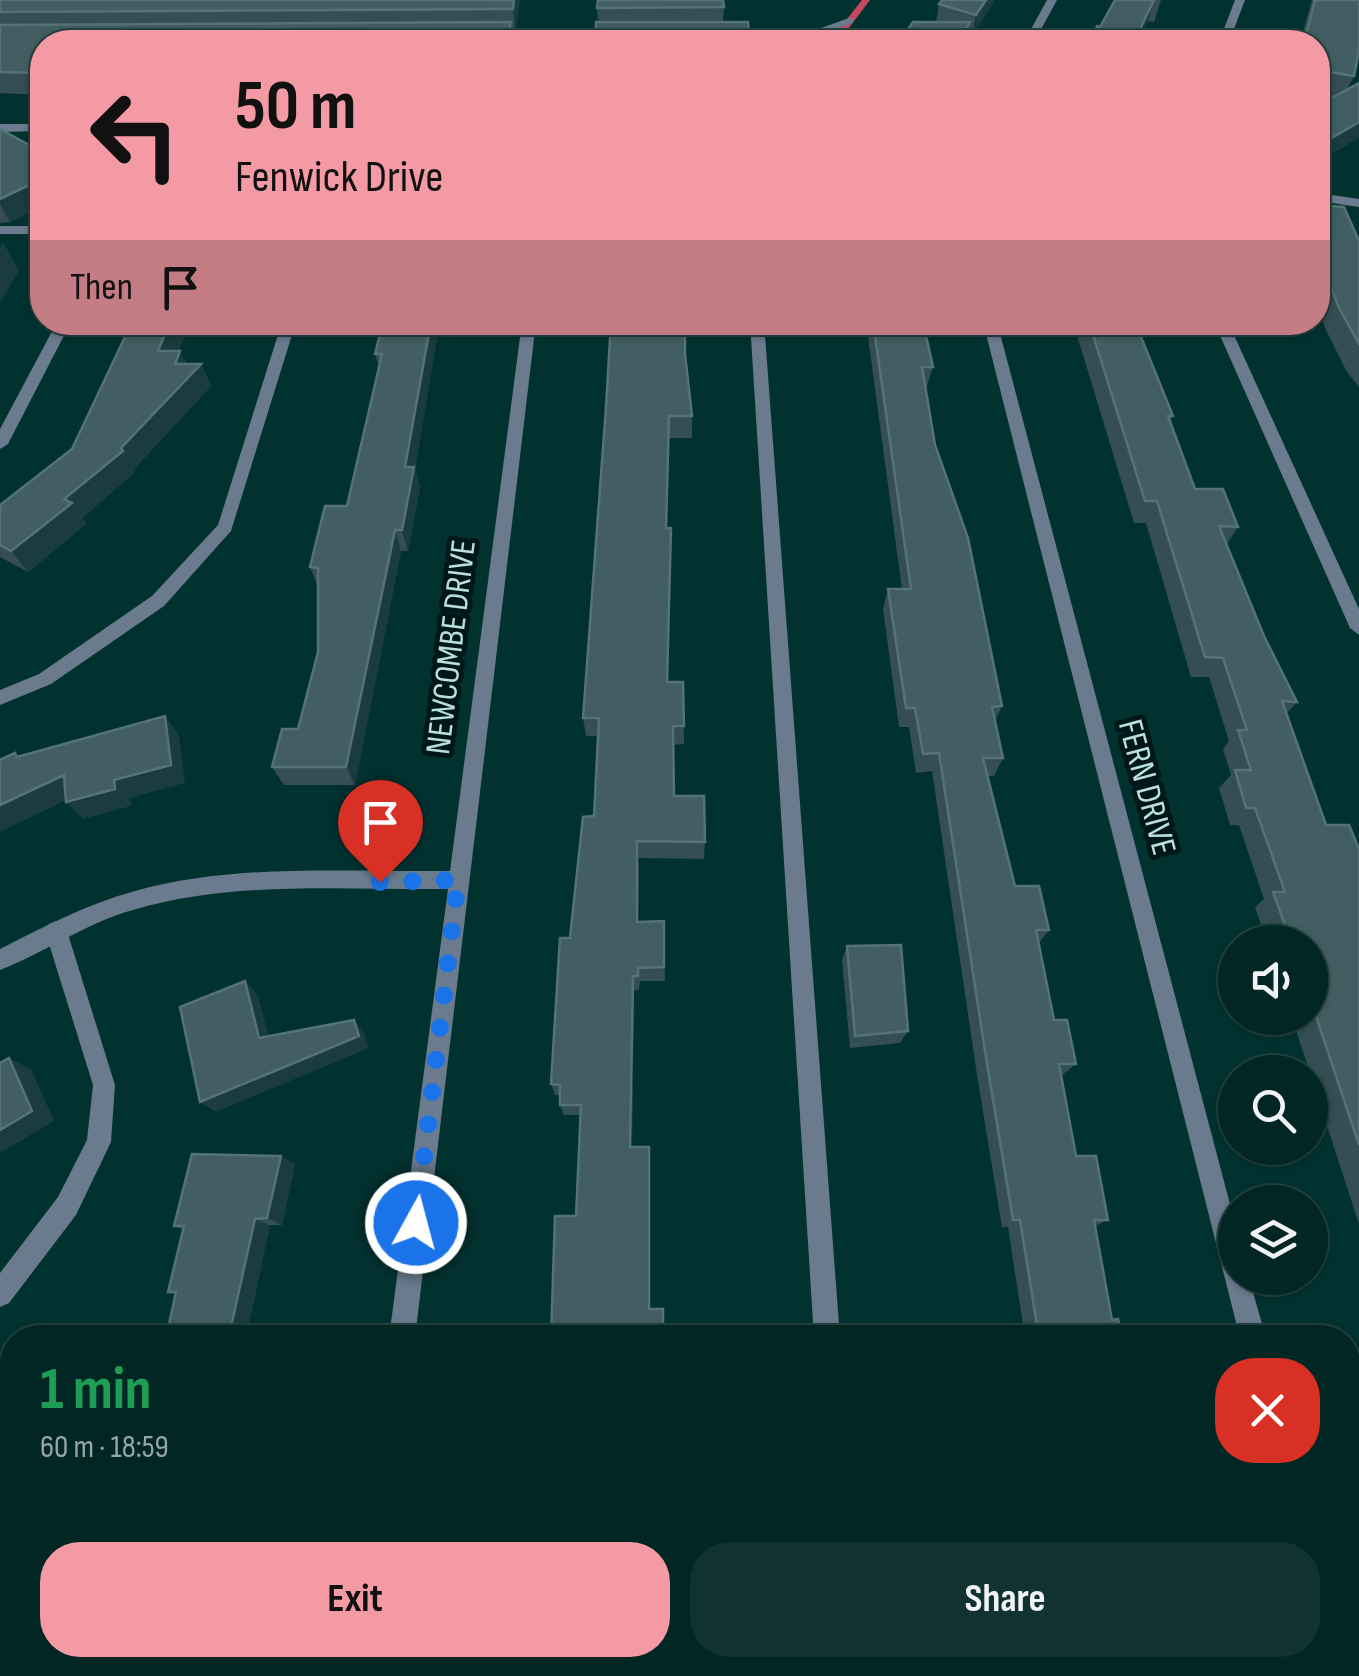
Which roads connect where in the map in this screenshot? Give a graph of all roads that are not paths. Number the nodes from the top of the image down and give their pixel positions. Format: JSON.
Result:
{"nodes":[{"id":1,"x":1052,"y":0,"type":"edge"},
{"id":2,"x":1240,"y":0,"type":"edge"},
{"id":3,"x":849,"y":21,"type":"dead end"},
{"id":4,"x":825,"y":30,"type":"edge"},
{"id":5,"x":1036,"y":30,"type":"edge"},
{"id":6,"x":1229,"y":30,"type":"edge"},
{"id":7,"x":0,"y":128,"type":"edge"},
{"id":8,"x":30,"y":128,"type":"edge"},
{"id":9,"x":1330,"y":198,"type":"edge"},
{"id":10,"x":1359,"y":202,"type":"edge"},
{"id":11,"x":0,"y":230,"type":"edge"},
{"id":12,"x":30,"y":230,"type":"edge"},
{"id":13,"x":57,"y":335,"type":"edge"},
{"id":14,"x":285,"y":335,"type":"edge"},
{"id":15,"x":527,"y":335,"type":"edge"},
{"id":16,"x":758,"y":335,"type":"edge"},
{"id":17,"x":993,"y":335,"type":"edge"},
{"id":18,"x":1228,"y":335,"type":"edge"},
{"id":19,"x":0,"y":444,"type":"edge"},
{"id":20,"x":1359,"y":628,"type":"edge"},
{"id":21,"x":0,"y":698,"type":"edge"},
{"id":22,"x":458,"y":880,"type":"junction"},
{"id":23,"x":56,"y":930,"type":"junction"},
{"id":24,"x":0,"y":960,"type":"edge"},
{"id":25,"x":1218,"y":1204,"type":"edge"},
{"id":26,"x":0,"y":1294,"type":"edge"},
{"id":27,"x":1242,"y":1295,"type":"edge"},
{"id":28,"x":404,"y":1325,"type":"edge"},
{"id":29,"x":826,"y":1325,"type":"edge"},
{"id":30,"x":1250,"y":1325,"type":"edge"}],
"edges":[{"from":1,"to":5,"type":"street"},
{"from":2,"to":6,"type":"street"},
{"from":3,"to":4,"type":"street"},
{"from":7,"to":8,"type":"street"},
{"from":9,"to":10,"type":"street"},
{"from":11,"to":12,"type":"street"},
{"from":13,"to":19,"type":"street"},
{"from":14,"to":21,"type":"street"},
{"from":15,"to":22,"type":"street","name":"NEWCOMBE DRIVE"},
{"from":16,"to":29,"type":"street"},
{"from":17,"to":25,"type":"street","name":"FERN DRIVE"},
{"from":18,"to":20,"type":"street"},
{"from":22,"to":23,"type":"street"},
{"from":22,"to":28,"type":"street","name":"NEWCOMBE DRIVE"},
{"from":23,"to":24,"type":"street"},
{"from":23,"to":26,"type":"street"},
{"from":27,"to":30,"type":"street"}]}
